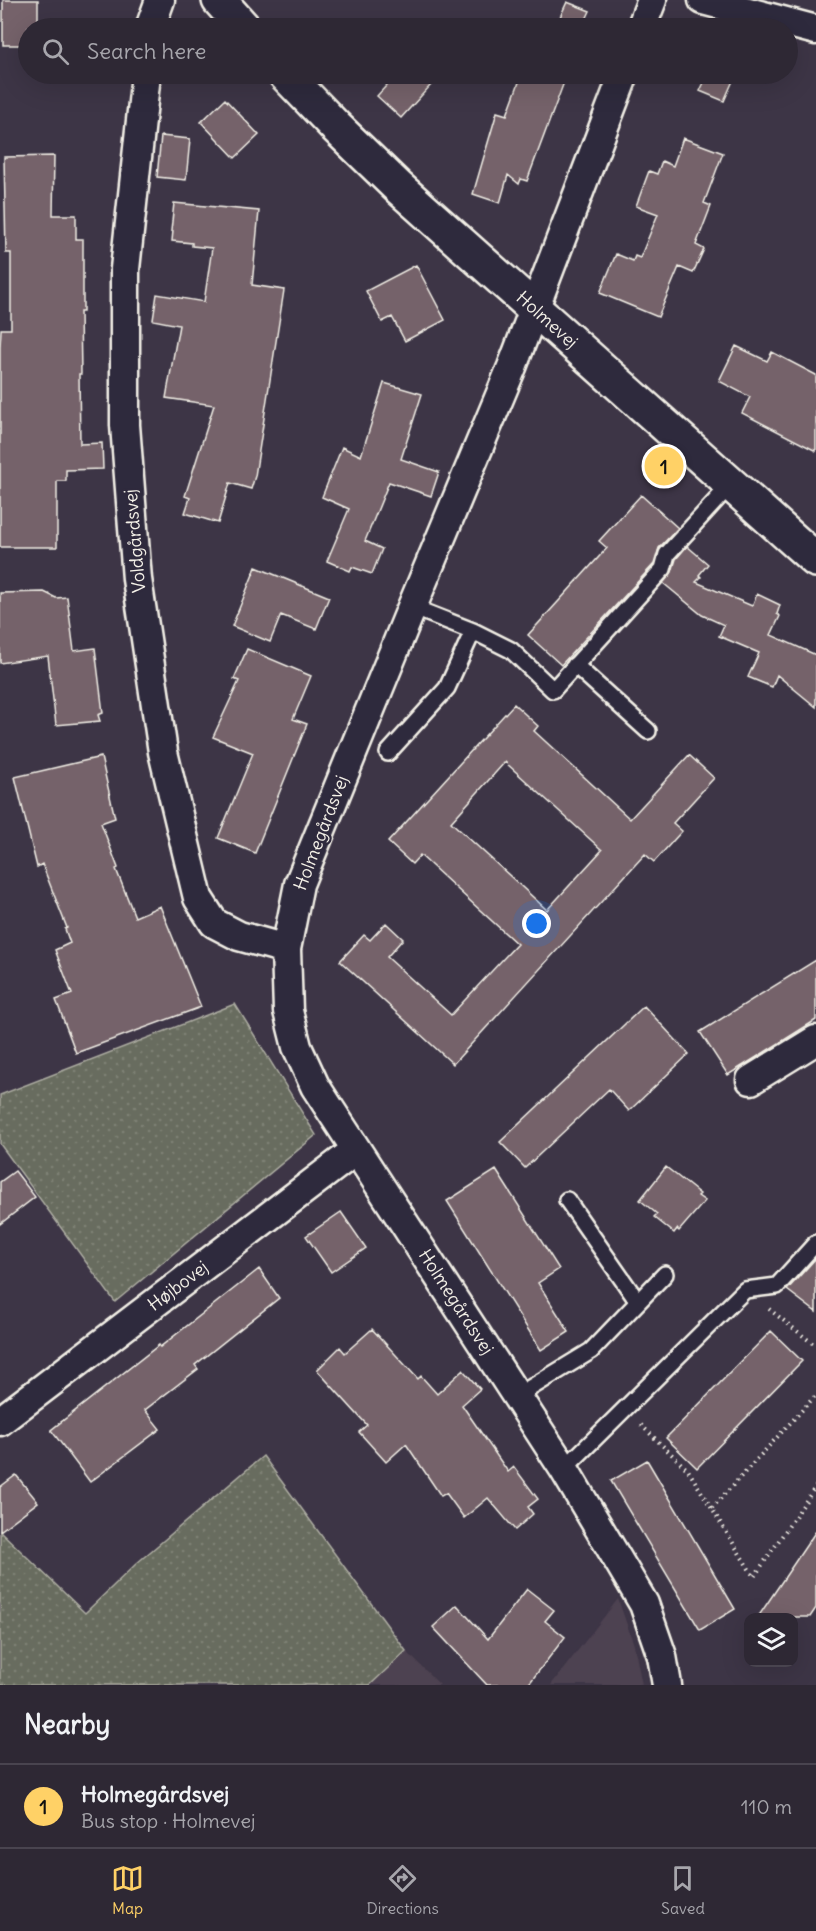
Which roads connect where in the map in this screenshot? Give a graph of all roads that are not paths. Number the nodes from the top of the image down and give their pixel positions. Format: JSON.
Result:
{"nodes":[{"id":1,"x":160,"y":0,"type":"edge"},
{"id":2,"x":219,"y":0,"type":"edge"},
{"id":3,"x":652,"y":0,"type":"edge"},
{"id":4,"x":703,"y":0,"type":"edge"},
{"id":5,"x":154,"y":18,"type":"edge"},
{"id":6,"x":235,"y":18,"type":"edge"},
{"id":7,"x":645,"y":18,"type":"edge"},
{"id":8,"x":771,"y":18,"type":"edge"},
{"id":9,"x":798,"y":25,"type":"edge"},
{"id":10,"x":816,"y":30,"type":"edge"},
{"id":11,"x":145,"y":84,"type":"edge"},
{"id":12,"x":295,"y":84,"type":"edge"},
{"id":13,"x":620,"y":84,"type":"edge"},
{"id":14,"x":534,"y":308,"type":"junction"},
{"id":15,"x":731,"y":484,"type":"junction"},
{"id":16,"x":816,"y":560,"type":"edge"},
{"id":17,"x":412,"y":607,"type":"junction"},
{"id":18,"x":473,"y":631,"type":"junction"},
{"id":19,"x":576,"y":665,"type":"junction"},
{"id":20,"x":648,"y":731,"type":"dead end"},
{"id":21,"x":388,"y":753,"type":"dead end"},
{"id":22,"x":286,"y":949,"type":"junction"},
{"id":23,"x":816,"y":1040,"type":"edge"},
{"id":24,"x":751,"y":1080,"type":"dead end"},
{"id":25,"x":356,"y":1150,"type":"junction"},
{"id":26,"x":567,"y":1200,"type":"dead end"},
{"id":27,"x":816,"y":1243,"type":"edge"},
{"id":28,"x":665,"y":1274,"type":"dead end"},
{"id":29,"x":638,"y":1302,"type":"junction"},
{"id":30,"x":517,"y":1396,"type":"junction"},
{"id":31,"x":0,"y":1421,"type":"edge"},
{"id":32,"x":564,"y":1469,"type":"junction"},
{"id":33,"x":667,"y":1685,"type":"edge"}],
"edges":[{"from":1,"to":5,"type":"street"},
{"from":2,"to":6,"type":"street"},
{"from":3,"to":7,"type":"street"},
{"from":4,"to":8,"type":"street"},
{"from":9,"to":10,"type":"street"},
{"from":11,"to":22,"type":"street","name":"Voldgårdsvej"},
{"from":12,"to":14,"type":"street","name":"Holmevej"},
{"from":13,"to":14,"type":"street","name":"Holmegårdsvej"},
{"from":14,"to":15,"type":"street","name":"Holmevej"},
{"from":14,"to":17,"type":"street","name":"Holmegårdsvej"},
{"from":15,"to":16,"type":"street","name":"Holmevej"},
{"from":15,"to":19,"type":"lane"},
{"from":17,"to":18,"type":"lane"},
{"from":17,"to":22,"type":"street","name":"Holmegårdsvej"},
{"from":18,"to":19,"type":"lane"},
{"from":18,"to":21,"type":"lane"},
{"from":19,"to":20,"type":"lane"},
{"from":22,"to":25,"type":"street","name":"Holmegårdsvej"},
{"from":23,"to":24,"type":"street"},
{"from":25,"to":30,"type":"street","name":"Holmegårdsvej"},
{"from":25,"to":31,"type":"street","name":"Højbovej"},
{"from":26,"to":29,"type":"lane"},
{"from":27,"to":32,"type":"lane"},
{"from":28,"to":29,"type":"lane"},
{"from":29,"to":30,"type":"lane"},
{"from":30,"to":32,"type":"street","name":"Holmegårdsvej"},
{"from":32,"to":33,"type":"street","name":"Holmegårdsvej"}]}
